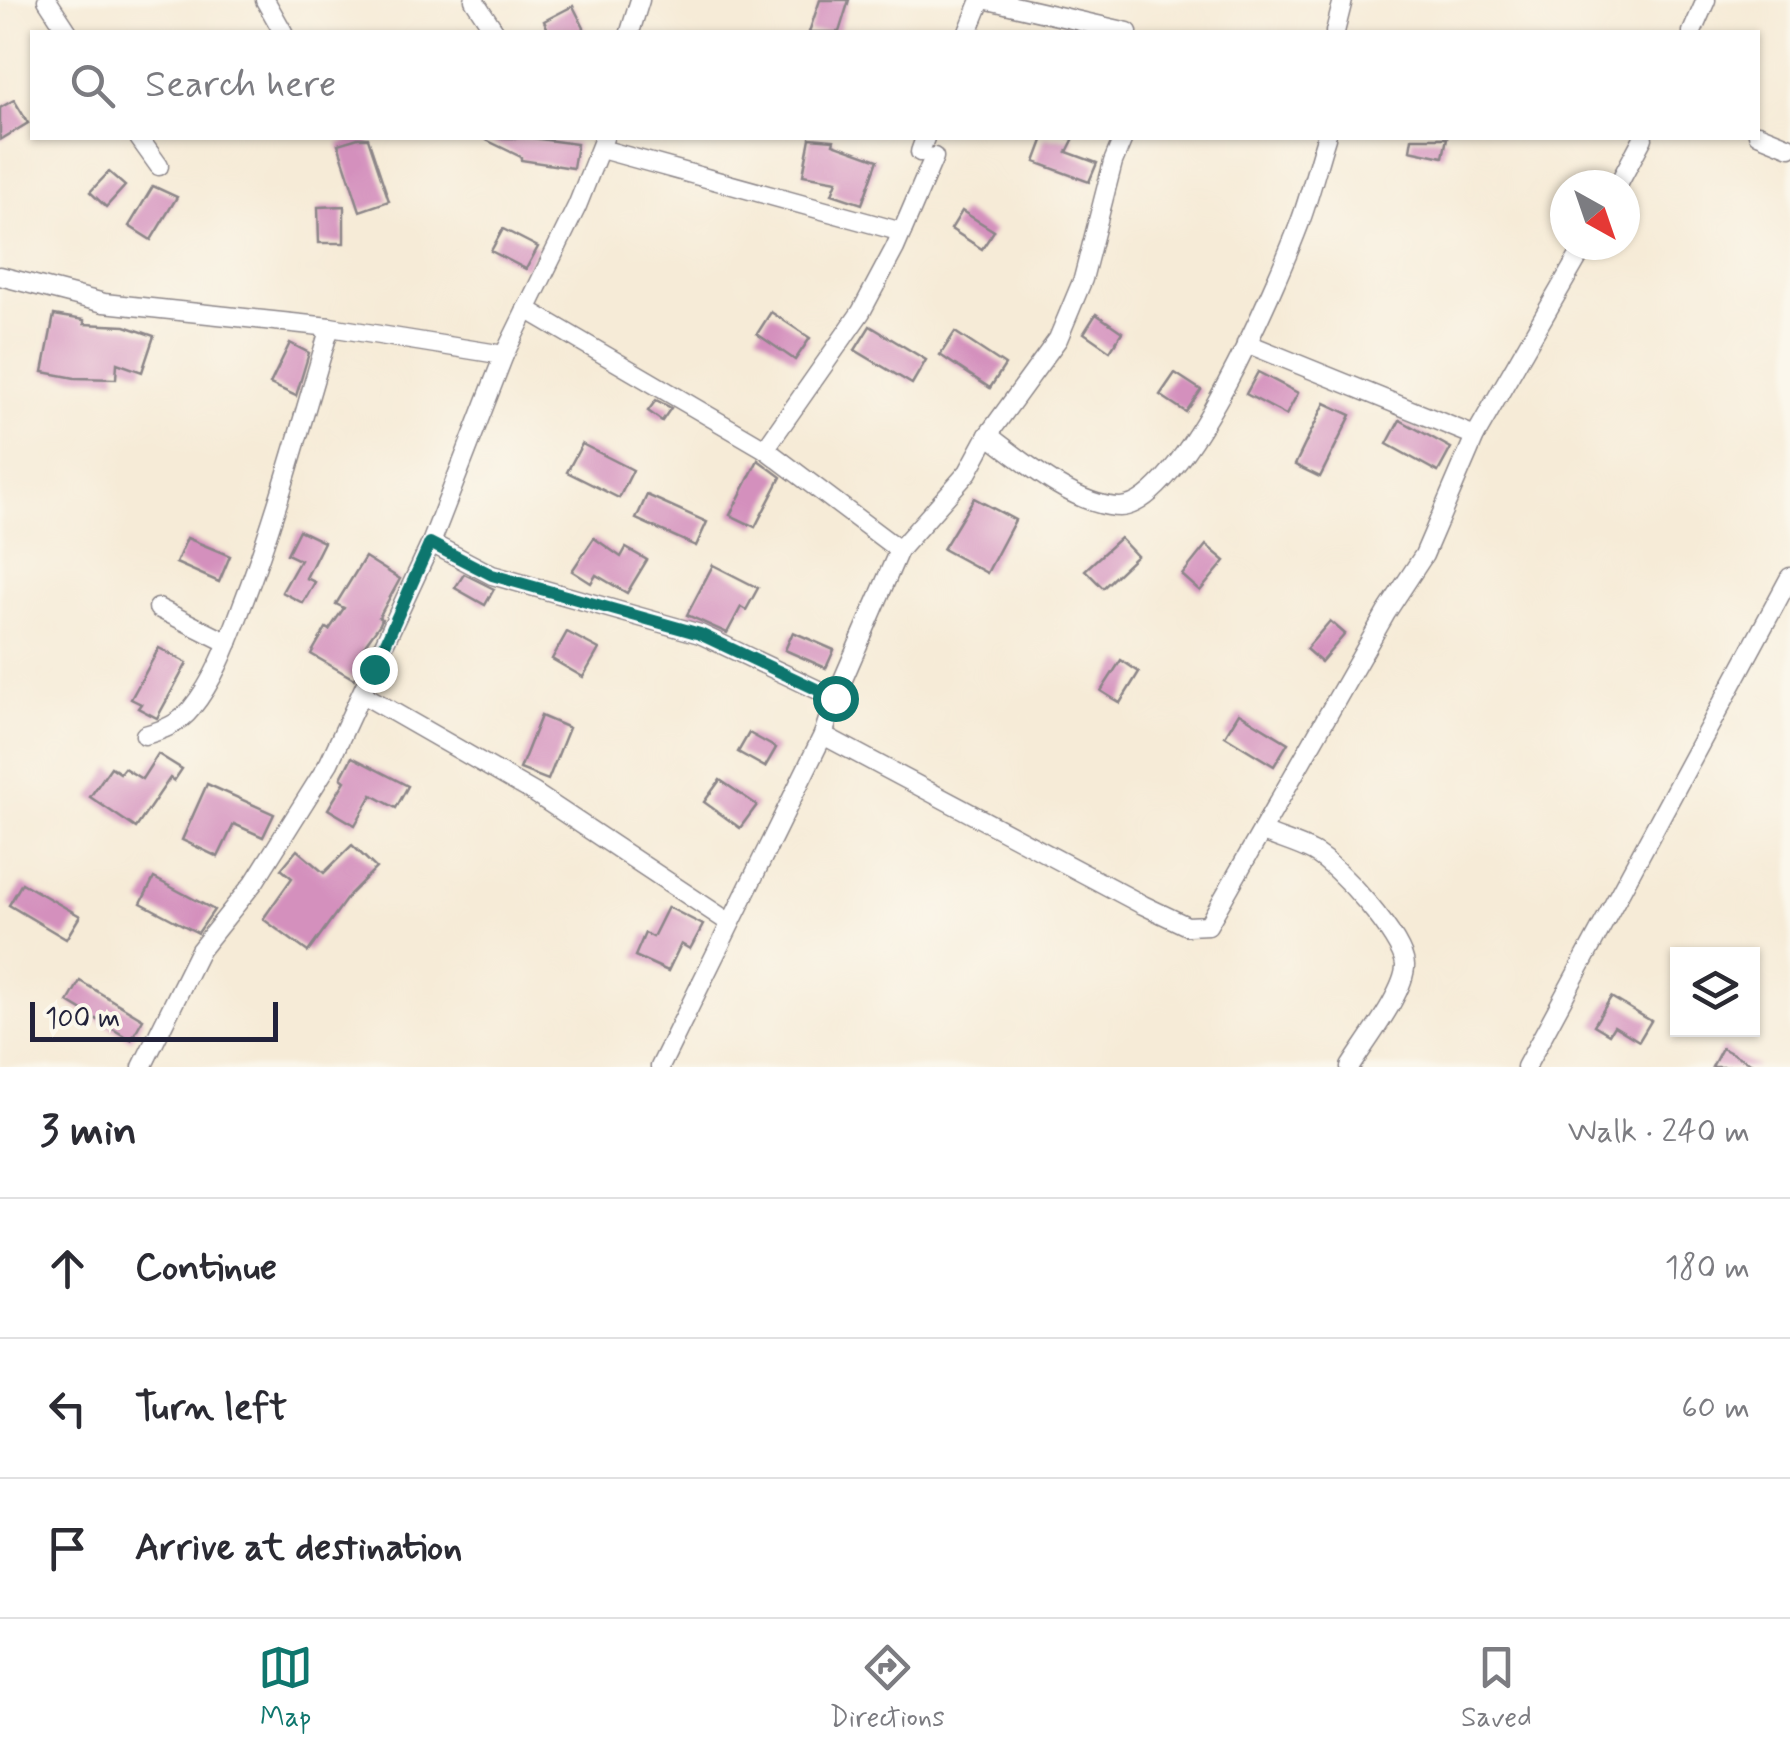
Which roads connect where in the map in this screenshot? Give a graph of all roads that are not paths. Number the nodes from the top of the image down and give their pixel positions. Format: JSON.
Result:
{"nodes":[{"id":1,"x":47,"y":0,"type":"edge"},
{"id":2,"x":264,"y":0,"type":"edge"},
{"id":3,"x":474,"y":0,"type":"edge"},
{"id":4,"x":640,"y":0,"type":"edge"},
{"id":5,"x":1343,"y":0,"type":"edge"},
{"id":6,"x":1706,"y":0,"type":"edge"},
{"id":7,"x":992,"y":1,"type":"edge"},
{"id":8,"x":67,"y":30,"type":"edge"},
{"id":9,"x":282,"y":30,"type":"edge"},
{"id":10,"x":494,"y":30,"type":"edge"},
{"id":11,"x":631,"y":30,"type":"edge"},
{"id":12,"x":970,"y":30,"type":"edge"},
{"id":13,"x":1119,"y":30,"type":"edge"},
{"id":14,"x":1336,"y":30,"type":"edge"},
{"id":15,"x":1693,"y":30,"type":"edge"},
{"id":16,"x":1760,"y":135,"type":"edge"},
{"id":17,"x":141,"y":140,"type":"edge"},
{"id":18,"x":1122,"y":140,"type":"edge"},
{"id":19,"x":1325,"y":140,"type":"edge"},
{"id":20,"x":1643,"y":140,"type":"edge"},
{"id":21,"x":603,"y":143,"type":"edge"},
{"id":22,"x":1790,"y":147,"type":"edge"},
{"id":23,"x":926,"y":149,"type":"edge"},
{"id":24,"x":160,"y":166,"type":"dead end"},
{"id":25,"x":1626,"y":170,"type":"edge"},
{"id":26,"x":902,"y":232,"type":"junction"},
{"id":27,"x":1576,"y":260,"type":"edge"},
{"id":28,"x":0,"y":276,"type":"edge"},
{"id":29,"x":526,"y":309,"type":"junction"},
{"id":30,"x":330,"y":327,"type":"junction"},
{"id":31,"x":1246,"y":343,"type":"junction"},
{"id":32,"x":504,"y":355,"type":"junction"},
{"id":33,"x":988,"y":435,"type":"junction"},
{"id":34,"x":1475,"y":436,"type":"junction"},
{"id":35,"x":765,"y":449,"type":"junction"},
{"id":36,"x":430,"y":543,"type":"junction"},
{"id":37,"x":899,"y":550,"type":"junction"},
{"id":38,"x":1790,"y":577,"type":"edge"},
{"id":39,"x":158,"y":608,"type":"dead end"},
{"id":40,"x":228,"y":643,"type":"junction"},
{"id":41,"x":362,"y":694,"type":"junction"},
{"id":42,"x":835,"y":698,"type":"junction"},
{"id":43,"x":145,"y":735,"type":"dead end"},
{"id":44,"x":823,"y":735,"type":"junction"},
{"id":45,"x":1263,"y":832,"type":"junction"},
{"id":46,"x":730,"y":923,"type":"junction"},
{"id":47,"x":142,"y":1067,"type":"edge"},
{"id":48,"x":660,"y":1067,"type":"edge"},
{"id":49,"x":1350,"y":1067,"type":"edge"},
{"id":50,"x":1526,"y":1067,"type":"edge"}],
"edges":[{"from":1,"to":8,"type":"street"},
{"from":2,"to":9,"type":"street"},
{"from":3,"to":10,"type":"street"},
{"from":4,"to":11,"type":"street"},
{"from":5,"to":14,"type":"street"},
{"from":6,"to":15,"type":"street"},
{"from":7,"to":12,"type":"street"},
{"from":7,"to":13,"type":"street"},
{"from":16,"to":22,"type":"street"},
{"from":17,"to":24,"type":"street"},
{"from":18,"to":33,"type":"street"},
{"from":19,"to":31,"type":"street"},
{"from":20,"to":25,"type":"street"},
{"from":21,"to":26,"type":"street"},
{"from":21,"to":29,"type":"street"},
{"from":23,"to":26,"type":"street"},
{"from":26,"to":35,"type":"street"},
{"from":27,"to":34,"type":"street"},
{"from":28,"to":30,"type":"street"},
{"from":29,"to":32,"type":"street"},
{"from":29,"to":35,"type":"street"},
{"from":30,"to":32,"type":"street"},
{"from":30,"to":40,"type":"street"},
{"from":31,"to":33,"type":"street"},
{"from":31,"to":34,"type":"street"},
{"from":32,"to":36,"type":"street"},
{"from":33,"to":37,"type":"street"},
{"from":34,"to":45,"type":"street"},
{"from":35,"to":37,"type":"street"},
{"from":36,"to":41,"type":"street"},
{"from":36,"to":42,"type":"street"},
{"from":37,"to":42,"type":"street"},
{"from":38,"to":50,"type":"street"},
{"from":39,"to":40,"type":"street"},
{"from":40,"to":43,"type":"street"},
{"from":41,"to":46,"type":"street"},
{"from":41,"to":47,"type":"street"},
{"from":42,"to":44,"type":"street"},
{"from":44,"to":45,"type":"street"},
{"from":44,"to":46,"type":"street"},
{"from":45,"to":49,"type":"street"},
{"from":46,"to":48,"type":"street"}]}
